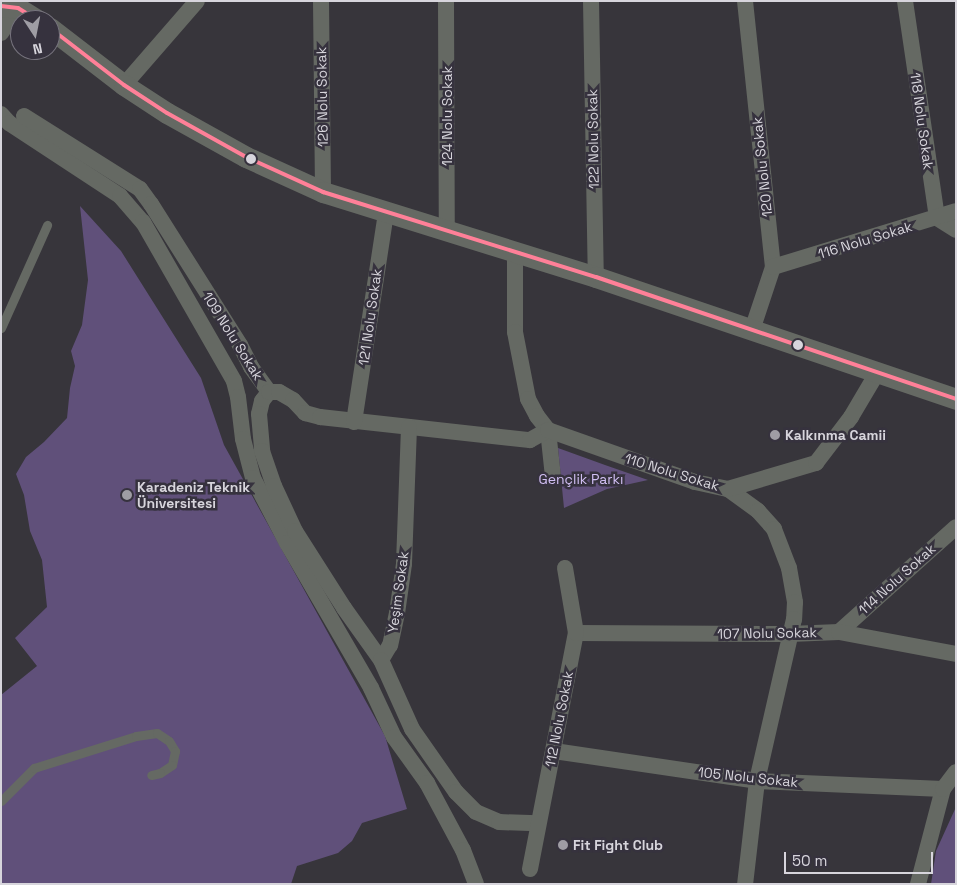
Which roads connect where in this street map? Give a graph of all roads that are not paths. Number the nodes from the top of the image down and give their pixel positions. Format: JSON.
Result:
{"nodes":[{"id":1,"x":197,"y":1,"type":"edge"},
{"id":2,"x":321,"y":1,"type":"edge"},
{"id":3,"x":446,"y":1,"type":"edge"},
{"id":4,"x":591,"y":1,"type":"edge"},
{"id":5,"x":745,"y":1,"type":"edge"},
{"id":6,"x":905,"y":1,"type":"edge"},
{"id":7,"x":13,"y":7,"type":"edge"},
{"id":8,"x":1,"y":33,"type":"edge"},
{"id":9,"x":60,"y":36,"type":"edge"},
{"id":10,"x":124,"y":84,"type":"junction"},
{"id":11,"x":1,"y":114,"type":"edge"},
{"id":12,"x":24,"y":116,"type":"dead end"},
{"id":13,"x":323,"y":192,"type":"junction"},
{"id":14,"x":956,"y":211,"type":"edge"},
{"id":15,"x":386,"y":212,"type":"junction"},
{"id":16,"x":937,"y":218,"type":"junction"},
{"id":17,"x":47,"y":225,"type":"dead end"},
{"id":18,"x":956,"y":230,"type":"edge"},
{"id":19,"x":447,"y":231,"type":"junction"},
{"id":20,"x":515,"y":252,"type":"junction"},
{"id":21,"x":773,"y":267,"type":"junction"},
{"id":22,"x":596,"y":277,"type":"junction"},
{"id":23,"x":1,"y":328,"type":"edge"},
{"id":24,"x":752,"y":330,"type":"junction"},
{"id":25,"x":877,"y":373,"type":"junction"},
{"id":26,"x":268,"y":392,"type":"junction"},
{"id":27,"x":956,"y":399,"type":"edge"},
{"id":28,"x":354,"y":422,"type":"junction"},
{"id":29,"x":409,"y":427,"type":"junction"},
{"id":30,"x":548,"y":430,"type":"junction"},
{"id":31,"x":553,"y":477,"type":"dead end"},
{"id":32,"x":728,"y":489,"type":"junction"},
{"id":33,"x":956,"y":527,"type":"edge"},
{"id":34,"x":565,"y":568,"type":"dead end"},
{"id":35,"x":839,"y":632,"type":"junction"},
{"id":36,"x":576,"y":633,"type":"junction"},
{"id":37,"x":790,"y":634,"type":"junction"},
{"id":38,"x":956,"y":654,"type":"edge"},
{"id":39,"x":382,"y":660,"type":"junction"},
{"id":40,"x":554,"y":751,"type":"junction"},
{"id":41,"x":956,"y":772,"type":"edge"},
{"id":42,"x":151,"y":775,"type":"dead end"},
{"id":43,"x":757,"y":781,"type":"junction"},
{"id":44,"x":943,"y":789,"type":"junction"},
{"id":45,"x":1,"y":801,"type":"edge"},
{"id":46,"x":537,"y":823,"type":"junction"},
{"id":47,"x":530,"y":870,"type":"dead end"},
{"id":48,"x":476,"y":884,"type":"edge"},
{"id":49,"x":745,"y":884,"type":"edge"},
{"id":50,"x":918,"y":884,"type":"edge"}],
"edges":[{"from":1,"to":10,"type":"street"},
{"from":2,"to":13,"type":"street","name":"126 Nolu Sokak"},
{"from":3,"to":19,"type":"street","name":"124 Nolu Sokak"},
{"from":4,"to":22,"type":"street","name":"122 Nolu Sokak"},
{"from":5,"to":21,"type":"street","name":"120 Nolu Sokak"},
{"from":6,"to":16,"type":"street","name":"118 Nolu Sokak"},
{"from":7,"to":8,"type":"street"},
{"from":9,"to":10,"type":"street"},
{"from":10,"to":13,"type":"street"},
{"from":11,"to":48,"type":"street"},
{"from":12,"to":26,"type":"street","name":"109 Nolu Sokak"},
{"from":13,"to":15,"type":"street"},
{"from":14,"to":16,"type":"street","name":"116 Nolu Sokak"},
{"from":15,"to":19,"type":"street"},
{"from":15,"to":28,"type":"street","name":"121 Nolu Sokak"},
{"from":16,"to":18,"type":"street"},
{"from":16,"to":21,"type":"street","name":"116 Nolu Sokak"},
{"from":17,"to":23,"type":"lane"},
{"from":19,"to":20,"type":"street"},
{"from":20,"to":22,"type":"street"},
{"from":20,"to":30,"type":"street"},
{"from":21,"to":24,"type":"street","name":"120 Nolu Sokak"},
{"from":22,"to":24,"type":"street"},
{"from":24,"to":25,"type":"street"},
{"from":25,"to":27,"type":"street"},
{"from":25,"to":32,"type":"street"},
{"from":26,"to":28,"type":"street"},
{"from":26,"to":39,"type":"street","name":"109 Nolu Sokak"},
{"from":28,"to":29,"type":"street"},
{"from":29,"to":30,"type":"street"},
{"from":29,"to":39,"type":"street","name":"Yeşim Sokak"},
{"from":30,"to":31,"type":"street"},
{"from":30,"to":32,"type":"street","name":"110 Nolu Sokak"},
{"from":32,"to":37,"type":"street","name":"110 Nolu Sokak"},
{"from":33,"to":35,"type":"street","name":"114 Nolu Sokak"},
{"from":34,"to":36,"type":"street","name":"112 Nolu Sokak"},
{"from":35,"to":37,"type":"street","name":"107 Nolu Sokak"},
{"from":35,"to":38,"type":"street","name":"107 Nolu Sokak"},
{"from":36,"to":37,"type":"street","name":"107 Nolu Sokak"},
{"from":36,"to":40,"type":"street","name":"112 Nolu Sokak"},
{"from":37,"to":43,"type":"street","name":"110 Nolu Sokak"},
{"from":39,"to":46,"type":"street"},
{"from":40,"to":43,"type":"street","name":"105 Nolu Sokak"},
{"from":40,"to":46,"type":"street","name":"112 Nolu Sokak"},
{"from":41,"to":44,"type":"street"},
{"from":42,"to":45,"type":"lane"},
{"from":43,"to":44,"type":"street","name":"105 Nolu Sokak"},
{"from":43,"to":49,"type":"street","name":"110 Nolu Sokak"},
{"from":44,"to":50,"type":"street"},
{"from":46,"to":47,"type":"street","name":"112 Nolu Sokak"}]}
